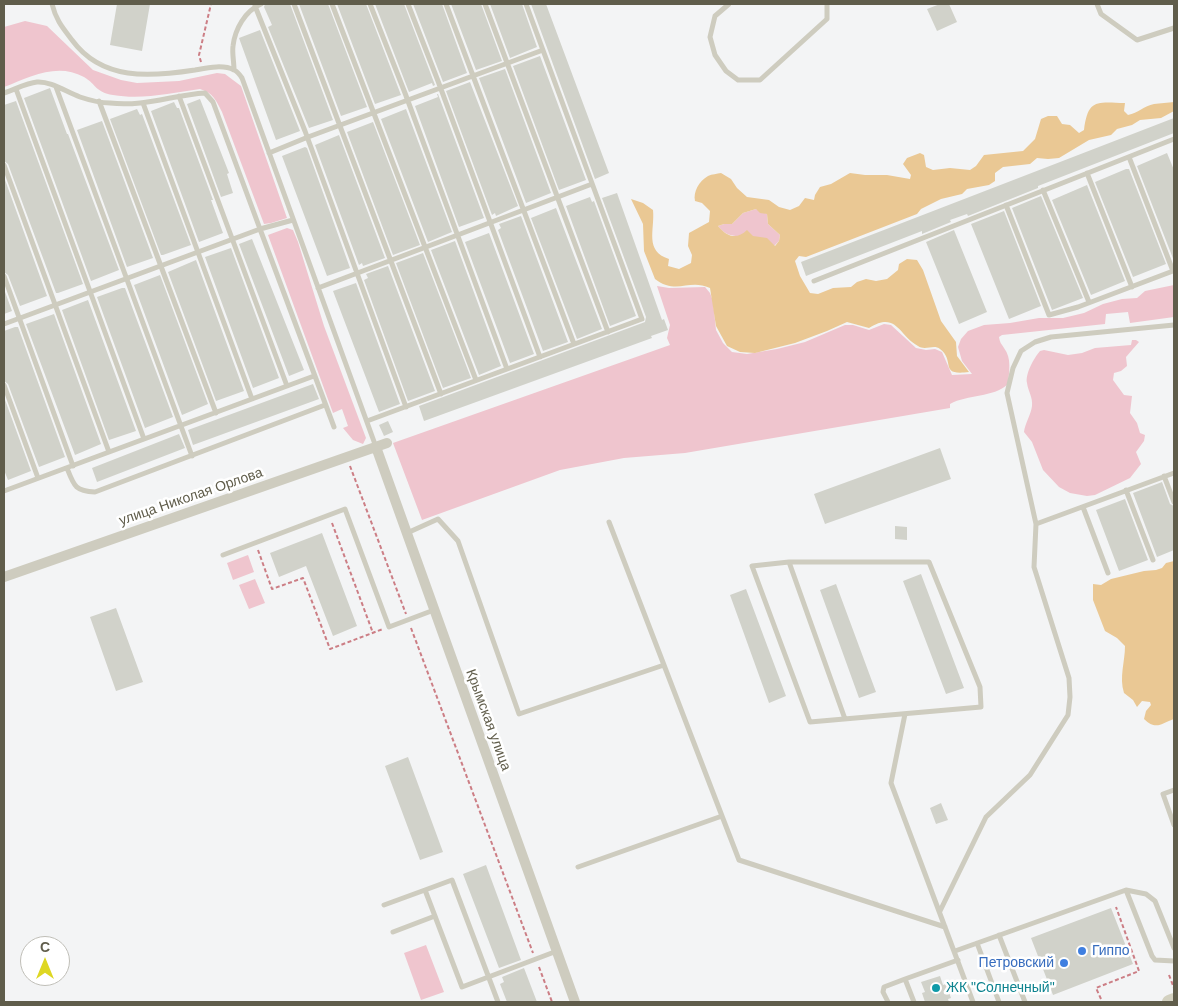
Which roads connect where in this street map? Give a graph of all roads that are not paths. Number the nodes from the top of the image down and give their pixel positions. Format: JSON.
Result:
{"nodes":[{"id":1,"x":52,"y":4,"type":"edge"},
{"id":2,"x":294,"y":4,"type":"edge"},
{"id":3,"x":332,"y":4,"type":"edge"},
{"id":4,"x":370,"y":4,"type":"edge"},
{"id":5,"x":408,"y":4,"type":"edge"},
{"id":6,"x":446,"y":4,"type":"edge"},
{"id":7,"x":485,"y":4,"type":"edge"},
{"id":8,"x":526,"y":4,"type":"edge"},
{"id":9,"x":728,"y":4,"type":"edge"},
{"id":10,"x":834,"y":4,"type":"edge"},
{"id":11,"x":1097,"y":4,"type":"edge"},
{"id":12,"x":258,"y":5,"type":"edge"},
{"id":13,"x":828,"y":5,"type":"edge"},
{"id":14,"x":1174,"y":28,"type":"edge"},
{"id":15,"x":543,"y":50,"type":"junction"},
{"id":16,"x":508,"y":64,"type":"junction"},
{"id":17,"x":234,"y":70,"type":"junction"},
{"id":18,"x":473,"y":77,"type":"junction"},
{"id":19,"x":56,"y":87,"type":"junction"},
{"id":20,"x":16,"y":89,"type":"junction"},
{"id":21,"x":441,"y":89,"type":"junction"},
{"id":22,"x":4,"y":93,"type":"edge"},
{"id":23,"x":179,"y":96,"type":"junction"},
{"id":24,"x":99,"y":101,"type":"junction"},
{"id":25,"x":408,"y":101,"type":"junction"},
{"id":26,"x":143,"y":103,"type":"junction"},
{"id":27,"x":375,"y":113,"type":"junction"},
{"id":28,"x":341,"y":125,"type":"junction"},
{"id":29,"x":308,"y":137,"type":"junction"},
{"id":30,"x":1173,"y":140,"type":"edge"},
{"id":31,"x":1174,"y":146,"type":"edge"},
{"id":32,"x":269,"y":153,"type":"junction"},
{"id":33,"x":1129,"y":157,"type":"junction"},
{"id":34,"x":4,"y":165,"type":"edge"},
{"id":35,"x":1087,"y":173,"type":"junction"},
{"id":36,"x":592,"y":184,"type":"junction"},
{"id":37,"x":1043,"y":190,"type":"junction"},
{"id":38,"x":559,"y":198,"type":"junction"},
{"id":39,"x":1006,"y":205,"type":"junction"},
{"id":40,"x":523,"y":211,"type":"junction"},
{"id":41,"x":293,"y":220,"type":"junction"},
{"id":42,"x":490,"y":223,"type":"junction"},
{"id":43,"x":260,"y":229,"type":"junction"},
{"id":44,"x":458,"y":236,"type":"junction"},
{"id":45,"x":232,"y":239,"type":"junction"},
{"id":46,"x":426,"y":248,"type":"junction"},
{"id":47,"x":197,"y":252,"type":"junction"},
{"id":48,"x":391,"y":261,"type":"junction"},
{"id":49,"x":160,"y":266,"type":"junction"},
{"id":50,"x":1174,"y":271,"type":"edge"},
{"id":51,"x":358,"y":274,"type":"junction"},
{"id":52,"x":4,"y":276,"type":"edge"},
{"id":53,"x":127,"y":278,"type":"junction"},
{"id":54,"x":814,"y":280,"type":"dead end"},
{"id":55,"x":1132,"y":287,"type":"junction"},
{"id":56,"x":318,"y":288,"type":"junction"},
{"id":57,"x":91,"y":292,"type":"junction"},
{"id":58,"x":1089,"y":302,"type":"junction"},
{"id":59,"x":55,"y":305,"type":"junction"},
{"id":60,"x":19,"y":318,"type":"junction"},
{"id":61,"x":4,"y":324,"type":"edge"},
{"id":62,"x":1174,"y":325,"type":"edge"},
{"id":63,"x":608,"y":332,"type":"junction"},
{"id":64,"x":574,"y":344,"type":"junction"},
{"id":65,"x":540,"y":357,"type":"junction"},
{"id":66,"x":507,"y":369,"type":"junction"},
{"id":67,"x":314,"y":376,"type":"junction"},
{"id":68,"x":476,"y":380,"type":"junction"},
{"id":69,"x":4,"y":386,"type":"edge"},
{"id":70,"x":287,"y":386,"type":"junction"},
{"id":71,"x":441,"y":394,"type":"junction"},
{"id":72,"x":252,"y":399,"type":"junction"},
{"id":73,"x":326,"y":406,"type":"junction"},
{"id":74,"x":406,"y":407,"type":"junction"},
{"id":75,"x":216,"y":413,"type":"junction"},
{"id":76,"x":367,"y":421,"type":"junction"},
{"id":77,"x":180,"y":426,"type":"junction"},
{"id":78,"x":334,"y":427,"type":"dead end"},
{"id":79,"x":144,"y":439,"type":"junction"},
{"id":80,"x":387,"y":443,"type":"dead end"},
{"id":81,"x":376,"y":447,"type":"junction"},
{"id":82,"x":109,"y":452,"type":"junction"},
{"id":83,"x":192,"y":456,"type":"junction"},
{"id":84,"x":73,"y":466,"type":"junction"},
{"id":85,"x":67,"y":468,"type":"junction"},
{"id":86,"x":1174,"y":472,"type":"edge"},
{"id":87,"x":1164,"y":476,"type":"junction"},
{"id":88,"x":38,"y":478,"type":"junction"},
{"id":89,"x":1126,"y":490,"type":"junction"},
{"id":90,"x":4,"y":491,"type":"edge"},
{"id":91,"x":1174,"y":502,"type":"edge"},
{"id":92,"x":1083,"y":507,"type":"junction"},
{"id":93,"x":609,"y":522,"type":"dead end"},
{"id":94,"x":1036,"y":524,"type":"junction"},
{"id":95,"x":407,"y":533,"type":"junction"},
{"id":96,"x":223,"y":555,"type":"dead end"},
{"id":97,"x":1153,"y":560,"type":"dead end"},
{"id":98,"x":789,"y":562,"type":"junction"},
{"id":99,"x":1108,"y":573,"type":"dead end"},
{"id":100,"x":4,"y":576,"type":"edge"},
{"id":101,"x":434,"y":610,"type":"junction"},
{"id":102,"x":664,"y":665,"type":"junction"},
{"id":103,"x":904,"y":714,"type":"junction"},
{"id":104,"x":845,"y":719,"type":"junction"},
{"id":105,"x":1174,"y":790,"type":"edge"},
{"id":106,"x":722,"y":816,"type":"junction"},
{"id":107,"x":1174,"y":825,"type":"edge"},
{"id":108,"x":578,"y":867,"type":"dead end"},
{"id":109,"x":425,"y":890,"type":"junction"},
{"id":110,"x":1126,"y":890,"type":"junction"},
{"id":111,"x":384,"y":905,"type":"dead end"},
{"id":112,"x":940,"y":911,"type":"junction"},
{"id":113,"x":435,"y":916,"type":"junction"},
{"id":114,"x":945,"y":927,"type":"junction"},
{"id":115,"x":393,"y":932,"type":"dead end"},
{"id":116,"x":999,"y":935,"type":"junction"},
{"id":117,"x":977,"y":943,"type":"junction"},
{"id":118,"x":1174,"y":948,"type":"edge"},
{"id":119,"x":557,"y":951,"type":"junction"},
{"id":120,"x":955,"y":951,"type":"junction"},
{"id":121,"x":958,"y":960,"type":"junction"},
{"id":122,"x":1174,"y":961,"type":"edge"},
{"id":123,"x":489,"y":977,"type":"junction"},
{"id":124,"x":905,"y":979,"type":"junction"},
{"id":125,"x":1174,"y":1000,"type":"edge"},
{"id":126,"x":498,"y":1002,"type":"edge"},
{"id":127,"x":575,"y":1002,"type":"edge"},
{"id":128,"x":888,"y":1002,"type":"edge"},
{"id":129,"x":914,"y":1002,"type":"edge"},
{"id":130,"x":973,"y":1002,"type":"edge"},
{"id":131,"x":999,"y":1002,"type":"edge"},
{"id":132,"x":1025,"y":1002,"type":"edge"},
{"id":133,"x":1169,"y":1002,"type":"edge"}],
"edges":[{"from":1,"to":17,"type":"lane"},
{"from":2,"to":28,"type":"lane"},
{"from":3,"to":27,"type":"lane"},
{"from":4,"to":25,"type":"lane"},
{"from":5,"to":21,"type":"lane"},
{"from":6,"to":18,"type":"lane"},
{"from":7,"to":16,"type":"lane"},
{"from":8,"to":15,"type":"lane"},
{"from":9,"to":13,"type":"lane"},
{"from":10,"to":13,"type":"lane"},
{"from":11,"to":14,"type":"lane"},
{"from":12,"to":17,"type":"lane"},
{"from":12,"to":29,"type":"lane"},
{"from":15,"to":16,"type":"lane"},
{"from":15,"to":36,"type":"lane"},
{"from":16,"to":18,"type":"lane"},
{"from":16,"to":38,"type":"lane"},
{"from":17,"to":32,"type":"lane"},
{"from":18,"to":21,"type":"lane"},
{"from":18,"to":40,"type":"lane"},
{"from":19,"to":20,"type":"lane"},
{"from":19,"to":24,"type":"lane"},
{"from":19,"to":53,"type":"lane"},
{"from":20,"to":22,"type":"lane"},
{"from":20,"to":57,"type":"lane"},
{"from":21,"to":25,"type":"lane"},
{"from":21,"to":42,"type":"lane"},
{"from":23,"to":26,"type":"lane"},
{"from":23,"to":43,"type":"lane"},
{"from":23,"to":45,"type":"lane"},
{"from":24,"to":26,"type":"lane"},
{"from":24,"to":49,"type":"lane"},
{"from":25,"to":27,"type":"lane"},
{"from":25,"to":44,"type":"lane"},
{"from":26,"to":47,"type":"lane"},
{"from":27,"to":28,"type":"lane"},
{"from":27,"to":46,"type":"lane"},
{"from":28,"to":29,"type":"lane"},
{"from":28,"to":48,"type":"lane"},
{"from":29,"to":32,"type":"lane"},
{"from":29,"to":51,"type":"lane"},
{"from":30,"to":31,"type":"lane"},
{"from":30,"to":33,"type":"lane"},
{"from":32,"to":41,"type":"lane"},
{"from":33,"to":35,"type":"lane"},
{"from":33,"to":50,"type":"lane"},
{"from":34,"to":59,"type":"lane"},
{"from":35,"to":37,"type":"lane"},
{"from":35,"to":55,"type":"lane"},
{"from":36,"to":38,"type":"lane"},
{"from":36,"to":63,"type":"lane"},
{"from":37,"to":39,"type":"lane"},
{"from":37,"to":58,"type":"lane"},
{"from":38,"to":40,"type":"lane"},
{"from":38,"to":63,"type":"lane"},
{"from":39,"to":54,"type":"lane"},
{"from":39,"to":58,"type":"lane"},
{"from":40,"to":42,"type":"lane"},
{"from":40,"to":64,"type":"lane"},
{"from":41,"to":43,"type":"lane"},
{"from":41,"to":56,"type":"lane"},
{"from":42,"to":44,"type":"lane"},
{"from":42,"to":65,"type":"lane"},
{"from":43,"to":45,"type":"lane"},
{"from":43,"to":67,"type":"lane"},
{"from":44,"to":46,"type":"lane"},
{"from":44,"to":66,"type":"lane"},
{"from":45,"to":47,"type":"lane"},
{"from":45,"to":70,"type":"lane"},
{"from":46,"to":48,"type":"lane"},
{"from":46,"to":68,"type":"lane"},
{"from":47,"to":49,"type":"lane"},
{"from":47,"to":72,"type":"lane"},
{"from":48,"to":51,"type":"lane"},
{"from":48,"to":71,"type":"lane"},
{"from":49,"to":53,"type":"lane"},
{"from":49,"to":75,"type":"lane"},
{"from":50,"to":55,"type":"lane"},
{"from":51,"to":56,"type":"lane"},
{"from":51,"to":74,"type":"lane"},
{"from":52,"to":60,"type":"lane"},
{"from":53,"to":57,"type":"lane"},
{"from":53,"to":77,"type":"lane"},
{"from":55,"to":58,"type":"lane"},
{"from":56,"to":76,"type":"lane"},
{"from":57,"to":59,"type":"lane"},
{"from":57,"to":79,"type":"lane"},
{"from":59,"to":60,"type":"lane"},
{"from":59,"to":82,"type":"lane"},
{"from":60,"to":61,"type":"lane"},
{"from":60,"to":84,"type":"lane"},
{"from":62,"to":94,"type":"lane"},
{"from":63,"to":64,"type":"lane"},
{"from":64,"to":65,"type":"lane"},
{"from":65,"to":66,"type":"lane"},
{"from":66,"to":68,"type":"lane"},
{"from":67,"to":70,"type":"lane"},
{"from":67,"to":73,"type":"lane"},
{"from":68,"to":71,"type":"lane"},
{"from":69,"to":88,"type":"lane"},
{"from":70,"to":72,"type":"lane"},
{"from":71,"to":74,"type":"lane"},
{"from":72,"to":75,"type":"lane"},
{"from":73,"to":78,"type":"lane"},
{"from":73,"to":83,"type":"lane"},
{"from":74,"to":76,"type":"lane"},
{"from":75,"to":77,"type":"lane"},
{"from":76,"to":81,"type":"lane"},
{"from":77,"to":79,"type":"lane"},
{"from":77,"to":83,"type":"lane"},
{"from":79,"to":82,"type":"lane"},
{"from":80,"to":81,"type":"street","name":"улица Николая Орлова"},
{"from":81,"to":95,"type":"street","name":"Крымская улица"},
{"from":81,"to":100,"type":"street","name":"улица Николая Орлова"},
{"from":82,"to":84,"type":"lane"},
{"from":83,"to":85,"type":"lane"},
{"from":84,"to":85,"type":"lane"},
{"from":85,"to":88,"type":"lane"},
{"from":86,"to":87,"type":"lane"},
{"from":87,"to":89,"type":"lane"},
{"from":87,"to":91,"type":"lane"},
{"from":88,"to":90,"type":"lane"},
{"from":89,"to":92,"type":"lane"},
{"from":89,"to":97,"type":"lane"},
{"from":92,"to":94,"type":"lane"},
{"from":92,"to":99,"type":"lane"},
{"from":93,"to":102,"type":"lane"},
{"from":94,"to":112,"type":"lane"},
{"from":95,"to":101,"type":"street","name":"Крымская улица"},
{"from":95,"to":102,"type":"lane"},
{"from":96,"to":101,"type":"lane"},
{"from":98,"to":103,"type":"lane"},
{"from":98,"to":104,"type":"lane"},
{"from":98,"to":104,"type":"lane"},
{"from":101,"to":119,"type":"street","name":"Крымская улица"},
{"from":102,"to":106,"type":"lane"},
{"from":103,"to":104,"type":"lane"},
{"from":103,"to":112,"type":"lane"},
{"from":105,"to":107,"type":"lane"},
{"from":106,"to":108,"type":"lane"},
{"from":106,"to":114,"type":"lane"},
{"from":109,"to":111,"type":"lane"},
{"from":109,"to":113,"type":"lane"},
{"from":109,"to":123,"type":"lane"},
{"from":110,"to":116,"type":"lane"},
{"from":110,"to":118,"type":"lane"},
{"from":110,"to":122,"type":"lane"},
{"from":112,"to":114,"type":"lane"},
{"from":113,"to":115,"type":"lane"},
{"from":113,"to":123,"type":"lane"},
{"from":114,"to":120,"type":"lane"},
{"from":116,"to":117,"type":"lane"},
{"from":116,"to":132,"type":"lane"},
{"from":117,"to":120,"type":"lane"},
{"from":117,"to":131,"type":"lane"},
{"from":119,"to":123,"type":"lane"},
{"from":119,"to":127,"type":"street","name":"Крымская улица"},
{"from":120,"to":121,"type":"lane"},
{"from":121,"to":124,"type":"lane"},
{"from":121,"to":130,"type":"lane"},
{"from":123,"to":126,"type":"lane"},
{"from":124,"to":128,"type":"lane"},
{"from":124,"to":129,"type":"lane"},
{"from":125,"to":133,"type":"street"}]}
